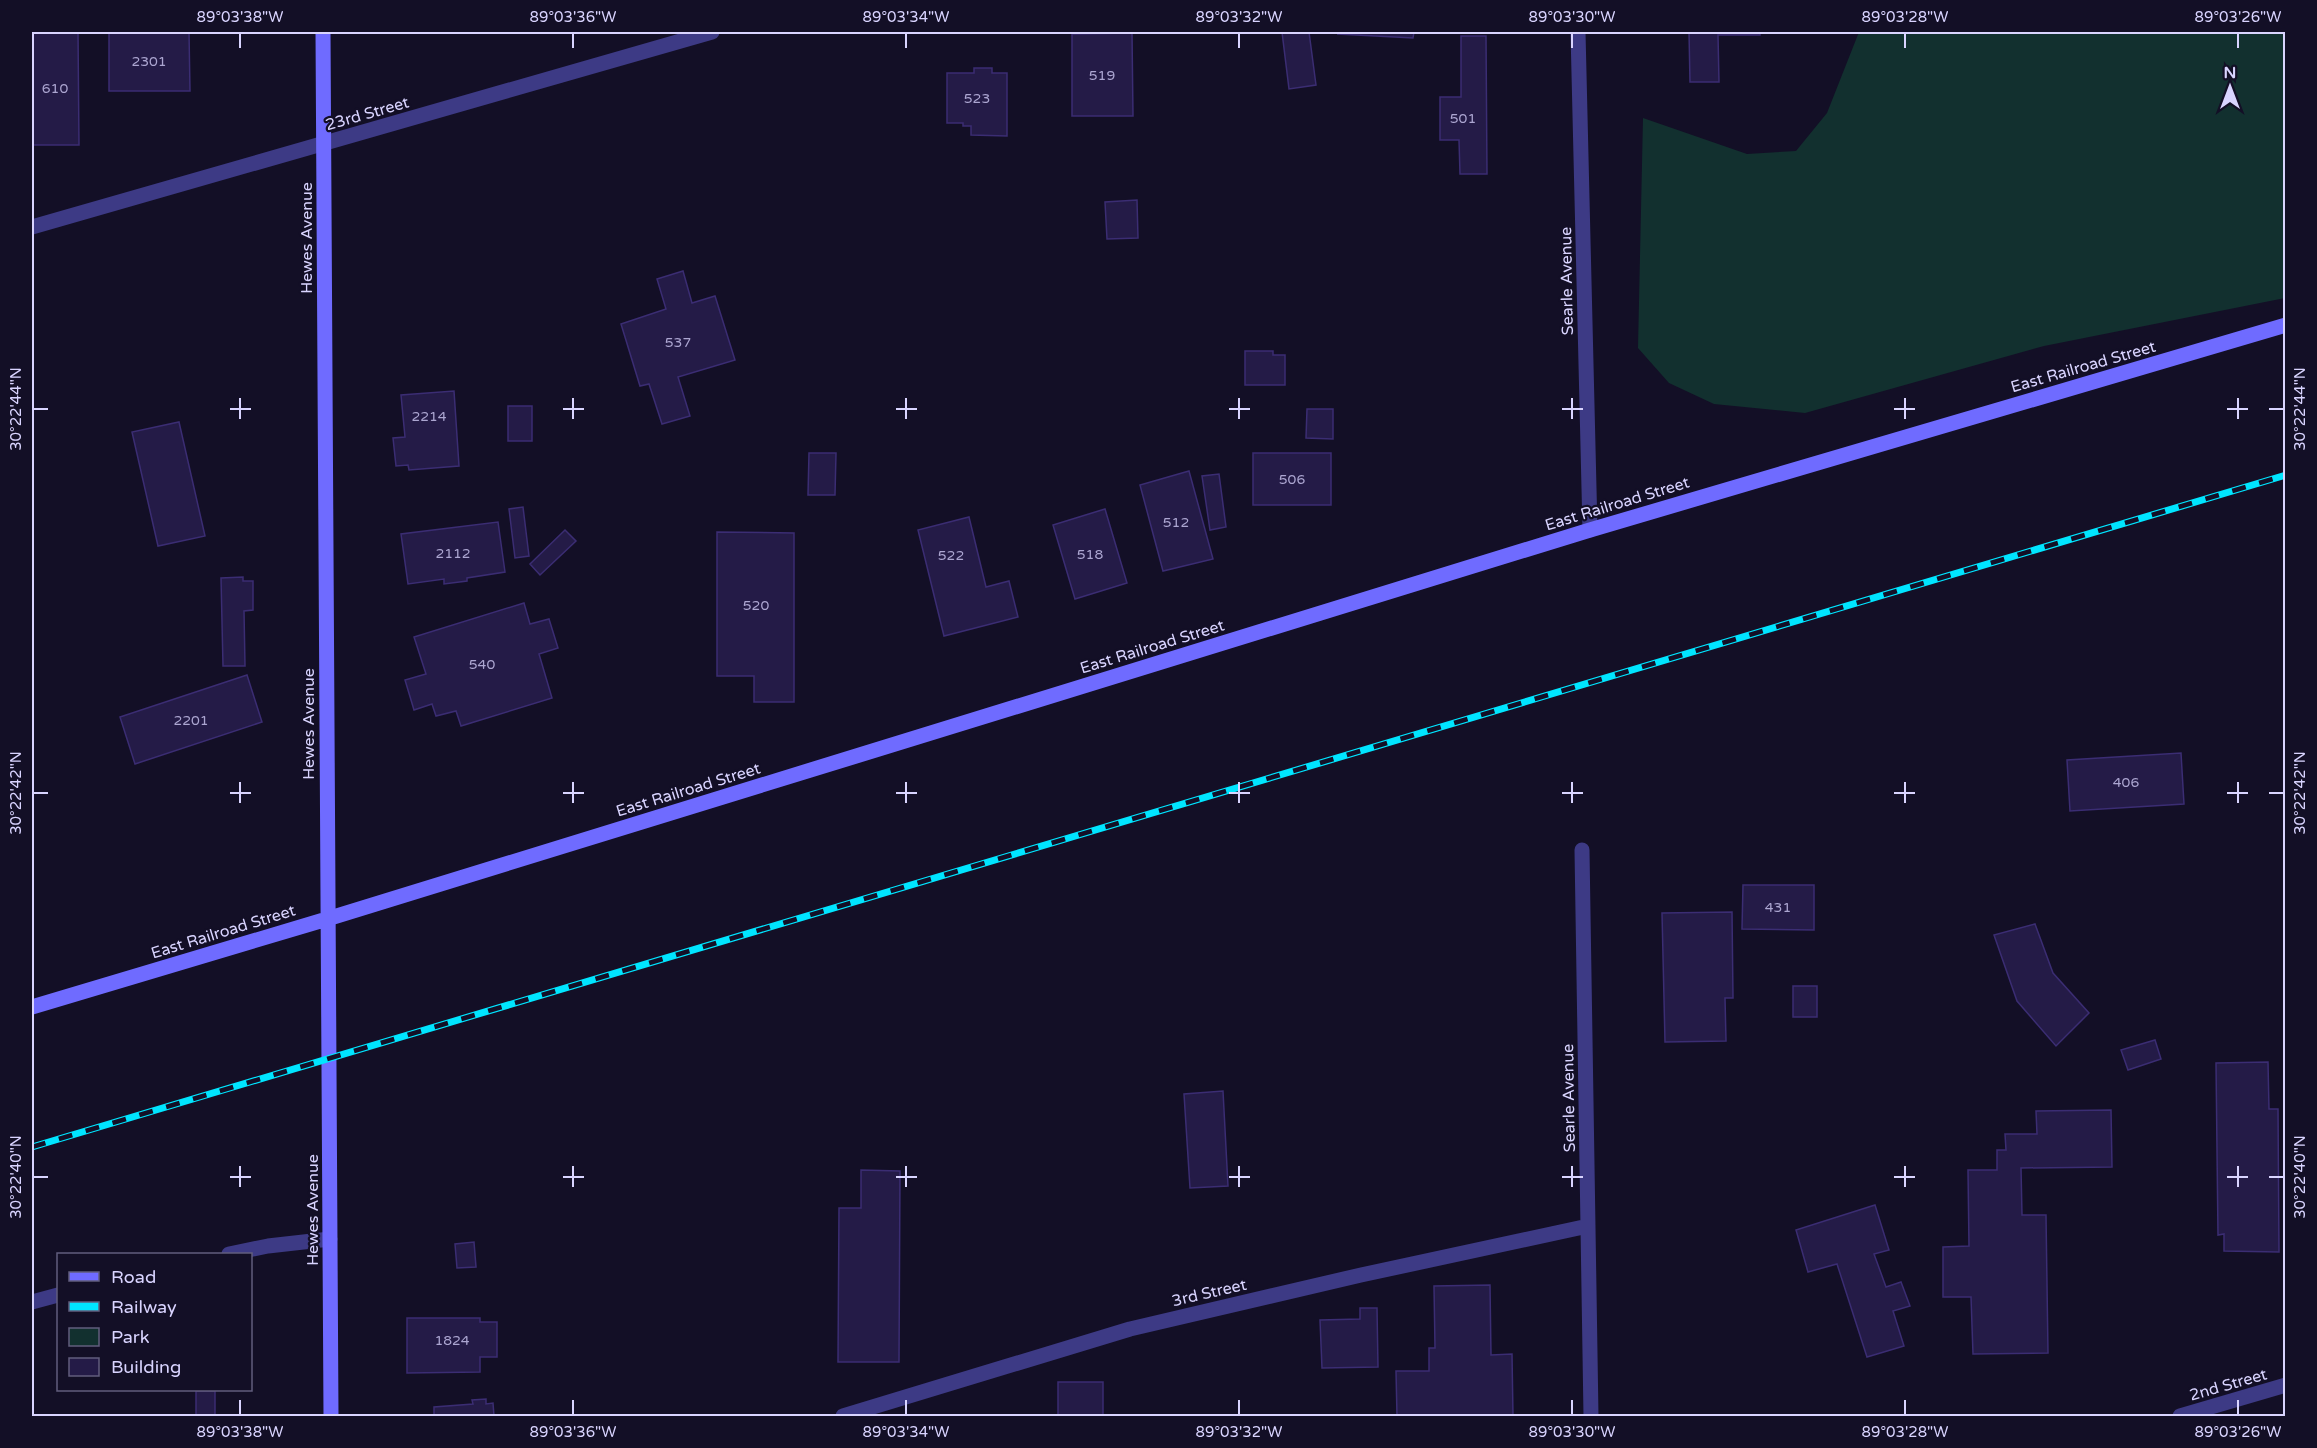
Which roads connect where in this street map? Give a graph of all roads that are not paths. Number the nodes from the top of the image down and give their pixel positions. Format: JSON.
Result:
{"nodes":[{"id":1,"x":323,"y":32,"type":"edge"},
{"id":2,"x":712,"y":32,"type":"edge"},
{"id":3,"x":1578,"y":32,"type":"edge"},
{"id":4,"x":324,"y":145,"type":"junction"},
{"id":5,"x":32,"y":227,"type":"edge"},
{"id":6,"x":2286,"y":325,"type":"edge"},
{"id":7,"x":1590,"y":530,"type":"junction"},
{"id":8,"x":1582,"y":850,"type":"dead end"},
{"id":9,"x":327,"y":919,"type":"junction"},
{"id":10,"x":32,"y":1007,"type":"edge"},
{"id":11,"x":1588,"y":1226,"type":"junction"},
{"id":12,"x":330,"y":1239,"type":"junction"},
{"id":13,"x":234,"y":1253,"type":"edge"},
{"id":14,"x":57,"y":1295,"type":"edge"},
{"id":15,"x":32,"y":1302,"type":"edge"},
{"id":16,"x":2286,"y":1385,"type":"edge"},
{"id":17,"x":331,"y":1416,"type":"edge"},
{"id":18,"x":843,"y":1416,"type":"edge"},
{"id":19,"x":1591,"y":1416,"type":"edge"},
{"id":20,"x":2180,"y":1416,"type":"edge"}],
"edges":[{"from":1,"to":4,"type":"street","name":"Hewes Avenue"},
{"from":2,"to":4,"type":"street","name":"23rd Street"},
{"from":3,"to":7,"type":"street","name":"Searle Avenue"},
{"from":4,"to":5,"type":"street","name":"23rd Street"},
{"from":4,"to":9,"type":"street","name":"Hewes Avenue"},
{"from":6,"to":7,"type":"street","name":"East Railroad Street"},
{"from":7,"to":9,"type":"street","name":"East Railroad Street"},
{"from":8,"to":11,"type":"street","name":"Searle Avenue"},
{"from":9,"to":10,"type":"street","name":"East Railroad Street"},
{"from":9,"to":12,"type":"street","name":"Hewes Avenue"},
{"from":11,"to":18,"type":"street","name":"3rd Street"},
{"from":11,"to":19,"type":"street","name":"Searle Avenue"},
{"from":12,"to":13,"type":"street"},
{"from":12,"to":17,"type":"street","name":"Hewes Avenue"},
{"from":14,"to":15,"type":"street"},
{"from":16,"to":20,"type":"street","name":"2nd Street"}]}
